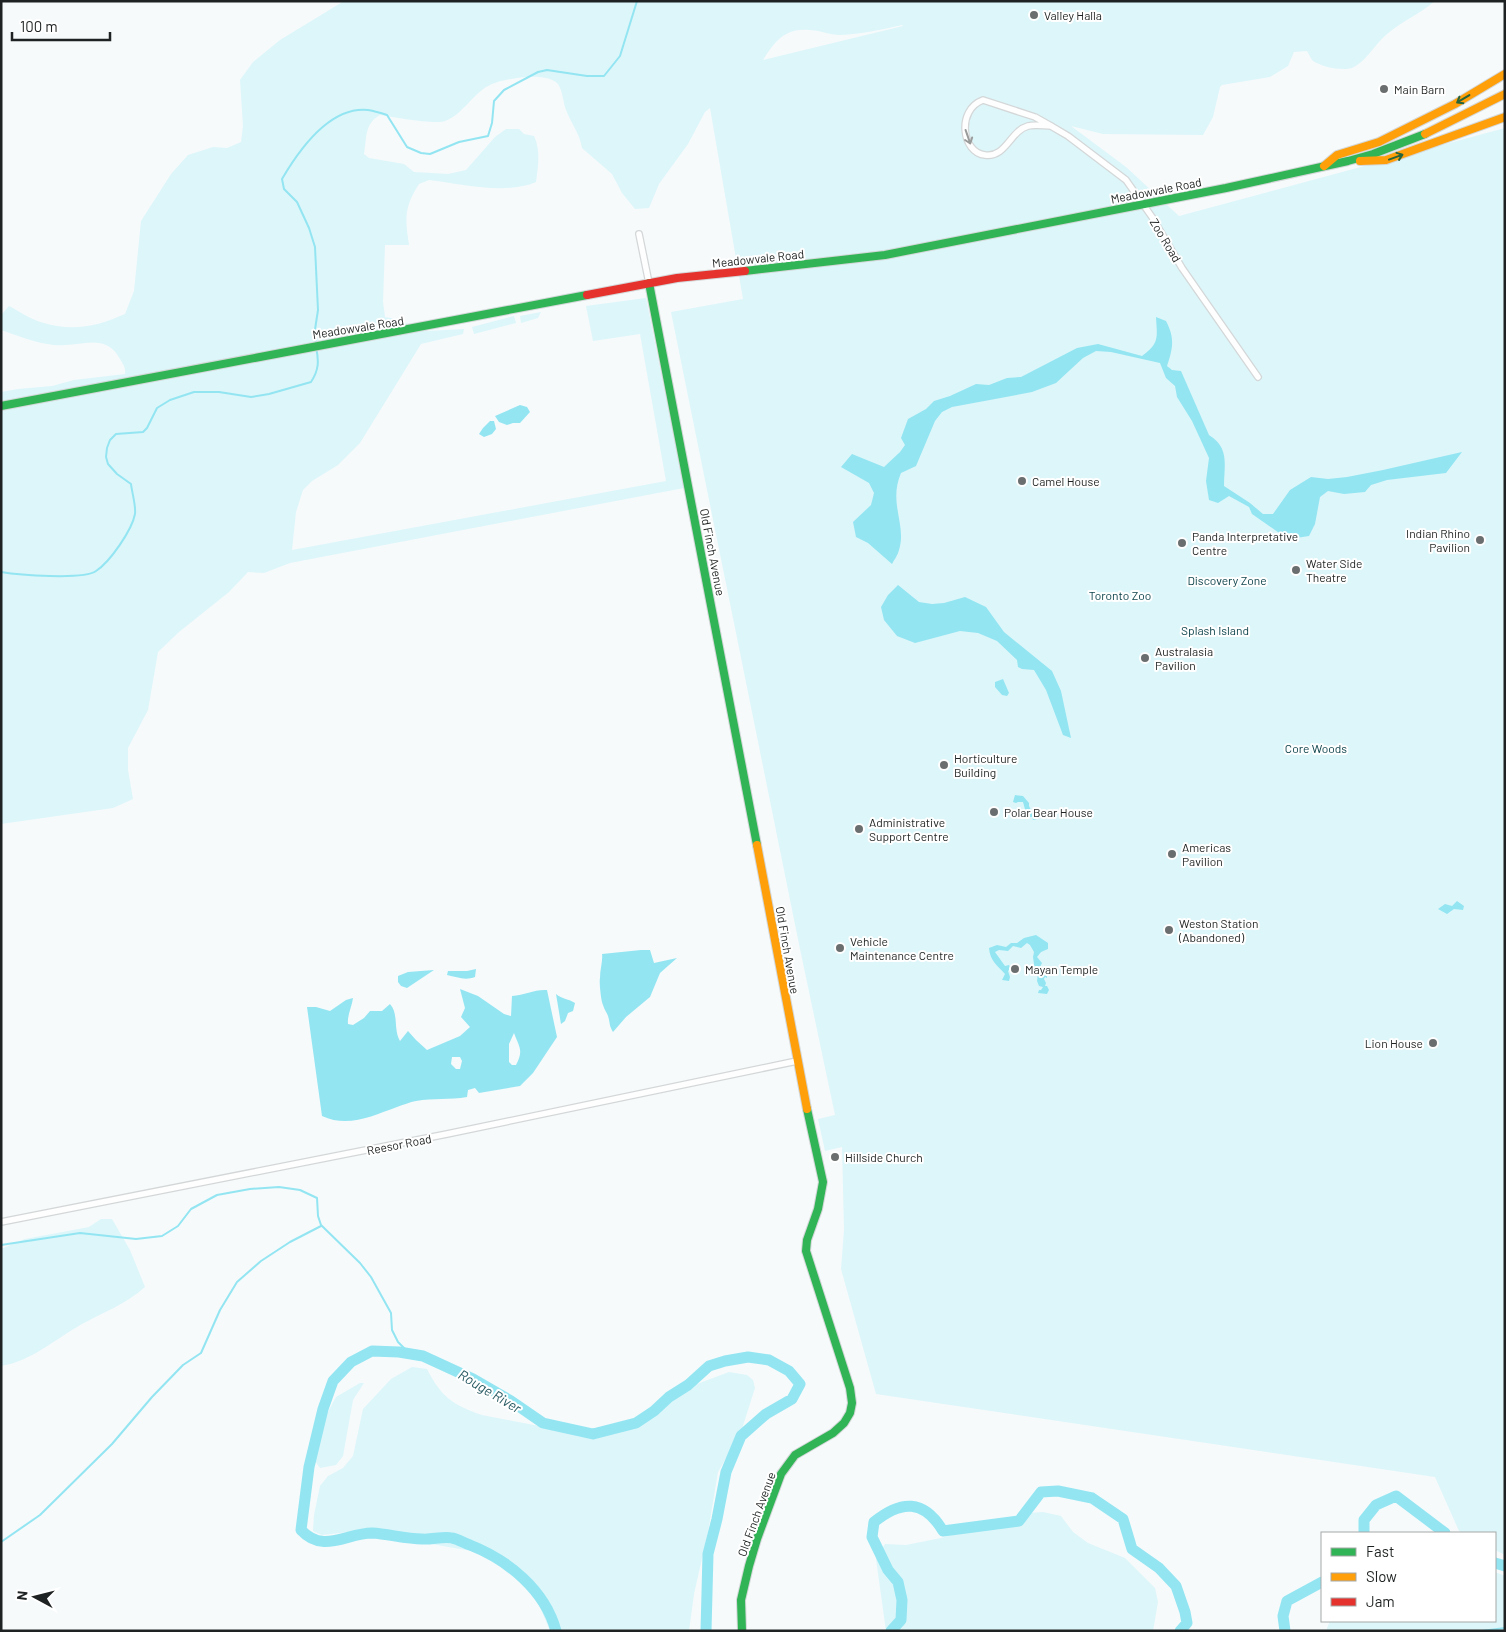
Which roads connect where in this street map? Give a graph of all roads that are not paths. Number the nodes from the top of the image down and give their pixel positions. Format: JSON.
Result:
{"nodes":[{"id":1,"x":1505,"y":74,"type":"edge"},
{"id":2,"x":1505,"y":94,"type":"edge"},
{"id":3,"x":1505,"y":117,"type":"edge"},
{"id":4,"x":1051,"y":126,"type":"junction"},
{"id":5,"x":1348,"y":161,"type":"junction"},
{"id":6,"x":1323,"y":167,"type":"junction"},
{"id":7,"x":1144,"y":204,"type":"junction"},
{"id":8,"x":639,"y":234,"type":"dead end"},
{"id":9,"x":650,"y":283,"type":"junction"},
{"id":10,"x":1258,"y":377,"type":"dead end"},
{"id":11,"x":1,"y":406,"type":"edge"},
{"id":12,"x":797,"y":1061,"type":"junction"},
{"id":13,"x":1,"y":1222,"type":"edge"},
{"id":14,"x":742,"y":1631,"type":"edge"}],
"edges":[{"from":1,"to":6,"type":"street","one_way":true},
{"from":2,"to":5,"type":"street","name":"Meadowvale Road"},
{"from":5,"to":3,"type":"street","one_way":true},
{"from":4,"to":4,"type":"street","name":"Zoo Road","one_way":true},
{"from":4,"to":7,"type":"street","name":"Zoo Road"},
{"from":5,"to":6,"type":"street","name":"Meadowvale Road"},
{"from":6,"to":7,"type":"street","name":"Meadowvale Road"},
{"from":7,"to":9,"type":"street","name":"Meadowvale Road"},
{"from":7,"to":10,"type":"street","name":"Zoo Road"},
{"from":8,"to":9,"type":"street","name":"Old Finch Avenue"},
{"from":9,"to":11,"type":"street","name":"Meadowvale Road"},
{"from":9,"to":12,"type":"street","name":"Old Finch Avenue"},
{"from":12,"to":13,"type":"street","name":"Reesor Road"},
{"from":12,"to":14,"type":"street","name":"Old Finch Avenue"}]}
